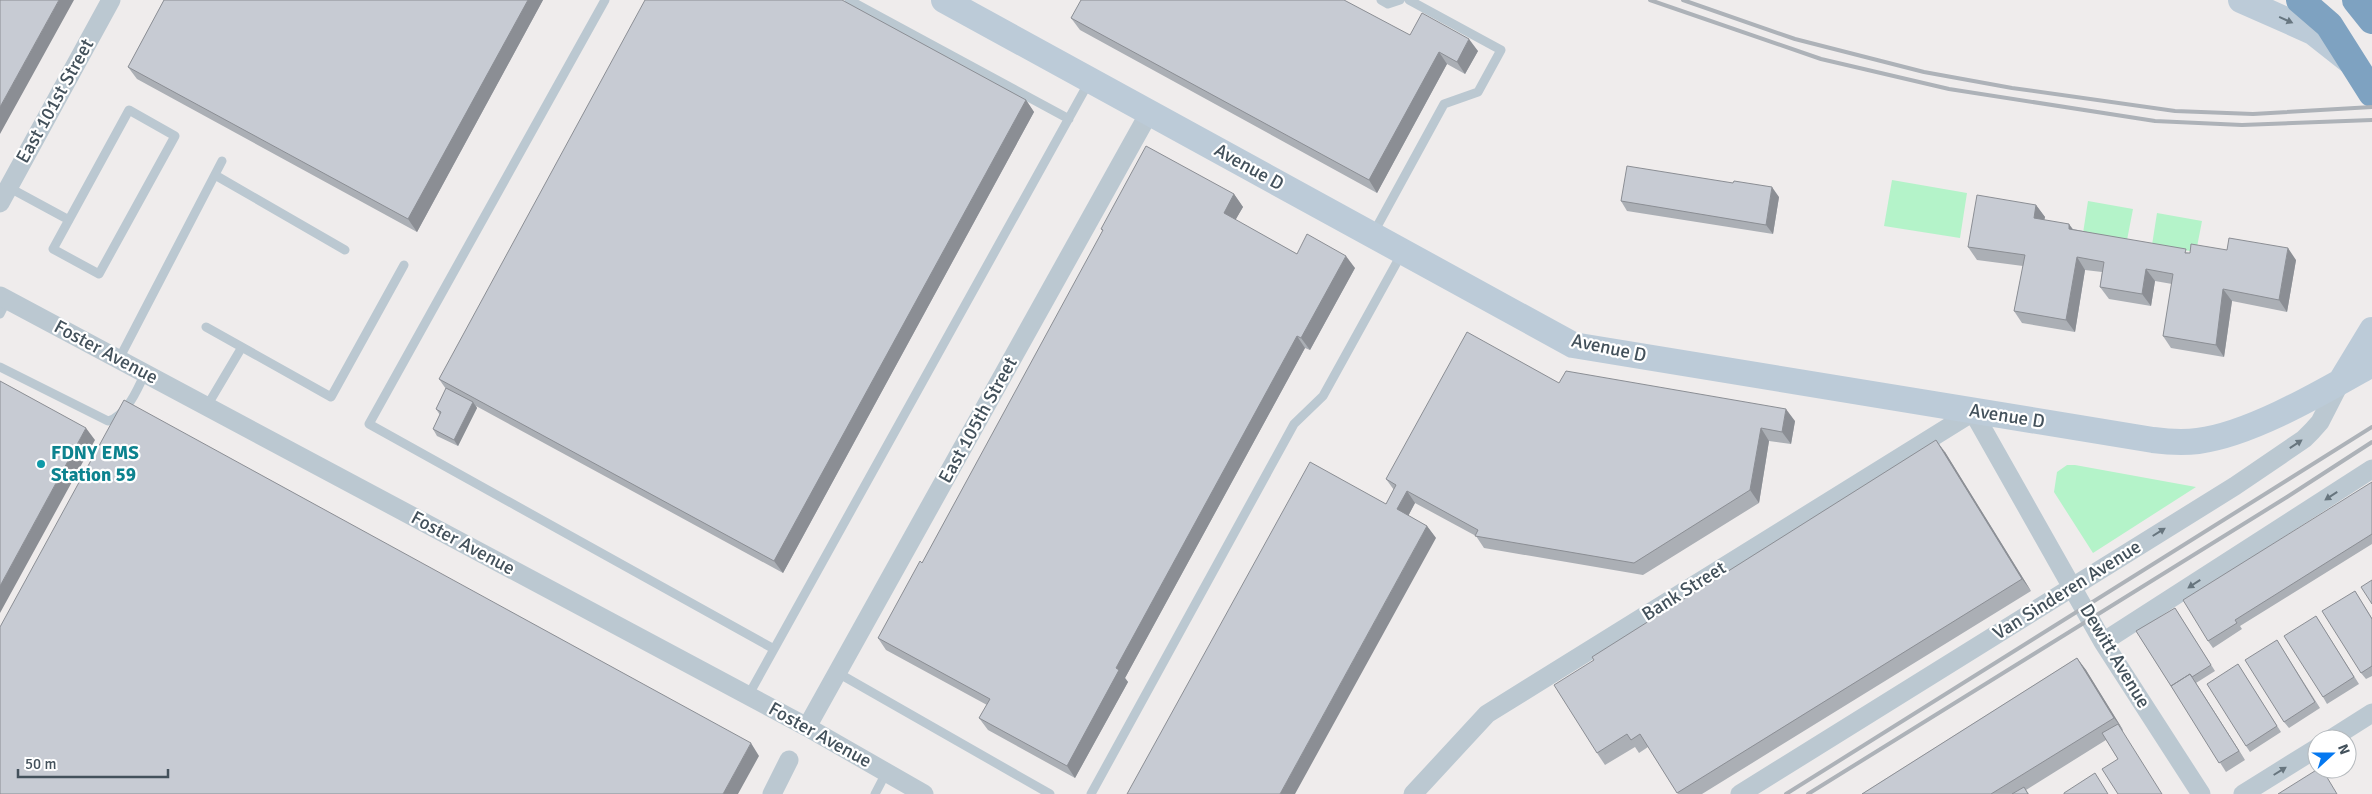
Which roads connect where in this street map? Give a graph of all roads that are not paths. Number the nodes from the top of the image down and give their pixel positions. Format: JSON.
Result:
{"nodes":[{"id":1,"x":111,"y":0,"type":"edge"},
{"id":2,"x":605,"y":0,"type":"edge"},
{"id":3,"x":849,"y":0,"type":"edge"},
{"id":4,"x":944,"y":0,"type":"edge"},
{"id":5,"x":1381,"y":0,"type":"edge"},
{"id":6,"x":1400,"y":0,"type":"edge"},
{"id":7,"x":1409,"y":0,"type":"edge"},
{"id":8,"x":2241,"y":0,"type":"edge"},
{"id":9,"x":2300,"y":0,"type":"edge"},
{"id":10,"x":2356,"y":0,"type":"edge"},
{"id":11,"x":2372,"y":20,"type":"edge"},
{"id":12,"x":2356,"y":67,"type":"junction"},
{"id":13,"x":1090,"y":80,"type":"junction"},
{"id":14,"x":2372,"y":93,"type":"edge"},
{"id":15,"x":1149,"y":113,"type":"junction"},
{"id":16,"x":1069,"y":119,"type":"junction"},
{"id":17,"x":222,"y":161,"type":"dead end"},
{"id":18,"x":215,"y":175,"type":"junction"},
{"id":19,"x":4,"y":195,"type":"edge"},
{"id":20,"x":69,"y":220,"type":"junction"},
{"id":21,"x":1373,"y":234,"type":"junction"},
{"id":22,"x":346,"y":250,"type":"dead end"},
{"id":23,"x":1403,"y":251,"type":"junction"},
{"id":24,"x":404,"y":265,"type":"dead end"},
{"id":25,"x":2,"y":303,"type":"edge"},
{"id":26,"x":206,"y":327,"type":"dead end"},
{"id":27,"x":2372,"y":330,"type":"edge"},
{"id":28,"x":242,"y":347,"type":"junction"},
{"id":29,"x":119,"y":360,"type":"junction"},
{"id":30,"x":2372,"y":364,"type":"edge"},
{"id":31,"x":0,"y":367,"type":"edge"},
{"id":32,"x":145,"y":373,"type":"junction"},
{"id":33,"x":2341,"y":381,"type":"junction"},
{"id":34,"x":207,"y":406,"type":"junction"},
{"id":35,"x":1974,"y":412,"type":"junction"},
{"id":36,"x":2372,"y":469,"type":"edge"},
{"id":37,"x":2073,"y":585,"type":"junction"},
{"id":38,"x":2104,"y":642,"type":"junction"},
{"id":39,"x":774,"y":649,"type":"junction"},
{"id":40,"x":838,"y":673,"type":"junction"},
{"id":41,"x":748,"y":696,"type":"junction"},
{"id":42,"x":2372,"y":713,"type":"edge"},
{"id":43,"x":807,"y":727,"type":"junction"},
{"id":44,"x":2347,"y":729,"type":"edge"},
{"id":45,"x":2307,"y":754,"type":"edge"},
{"id":46,"x":789,"y":760,"type":"dead end"},
{"id":47,"x":886,"y":773,"type":"junction"},
{"id":48,"x":772,"y":794,"type":"edge"},
{"id":49,"x":875,"y":794,"type":"edge"},
{"id":50,"x":924,"y":794,"type":"edge"},
{"id":51,"x":1050,"y":794,"type":"edge"},
{"id":52,"x":1091,"y":794,"type":"edge"},
{"id":53,"x":1413,"y":794,"type":"edge"},
{"id":54,"x":1740,"y":794,"type":"edge"},
{"id":55,"x":2201,"y":794,"type":"edge"},
{"id":56,"x":2243,"y":794,"type":"edge"}],
"edges":[{"from":1,"to":19,"type":"street","name":"East 101st Street"},
{"from":2,"to":39,"type":"lane"},
{"from":3,"to":16,"type":"lane"},
{"from":4,"to":13,"type":"main road","name":"Avenue D"},
{"from":5,"to":6,"type":"lane"},
{"from":7,"to":21,"type":"lane"},
{"from":8,"to":12,"type":"main road","one_way":true},
{"from":9,"to":12,"type":"highway"},
{"from":10,"to":11,"type":"highway"},
{"from":12,"to":14,"type":"highway"},
{"from":13,"to":15,"type":"main road","name":"Avenue D"},
{"from":13,"to":16,"type":"lane"},
{"from":15,"to":21,"type":"main road","name":"Avenue D"},
{"from":15,"to":40,"type":"street","name":"East 105th Street"},
{"from":16,"to":39,"type":"lane"},
{"from":17,"to":18,"type":"lane"},
{"from":18,"to":22,"type":"lane"},
{"from":18,"to":29,"type":"lane"},
{"from":19,"to":20,"type":"lane"},
{"from":20,"to":20,"type":"lane"},
{"from":21,"to":23,"type":"main road","name":"Avenue D"},
{"from":23,"to":35,"type":"main road","name":"Avenue D"},
{"from":23,"to":52,"type":"lane"},
{"from":24,"to":28,"type":"lane"},
{"from":25,"to":29,"type":"street","name":"Foster Avenue"},
{"from":26,"to":28,"type":"lane"},
{"from":27,"to":33,"type":"main road"},
{"from":28,"to":34,"type":"lane"},
{"from":29,"to":32,"type":"street","name":"Foster Avenue"},
{"from":30,"to":33,"type":"main road"},
{"from":31,"to":32,"type":"lane"},
{"from":32,"to":34,"type":"street","name":"Foster Avenue"},
{"from":33,"to":35,"type":"main road","name":"Avenue D"},
{"from":37,"to":33,"type":"street","name":"Van Sinderen Avenue","one_way":true},
{"from":34,"to":41,"type":"street","name":"Foster Avenue"},
{"from":35,"to":37,"type":"street","name":"Dewitt Avenue"},
{"from":35,"to":53,"type":"street","name":"Bank Street"},
{"from":36,"to":38,"type":"street","one_way":true},
{"from":37,"to":38,"type":"street","name":"Dewitt Avenue"},
{"from":37,"to":54,"type":"street","name":"Van Sinderen Avenue"},
{"from":38,"to":55,"type":"street","name":"Dewitt Avenue"},
{"from":39,"to":41,"type":"lane"},
{"from":40,"to":43,"type":"street","name":"East 105th Street"},
{"from":40,"to":51,"type":"lane"},
{"from":41,"to":43,"type":"street","name":"Foster Avenue"},
{"from":42,"to":44,"type":"street"},
{"from":43,"to":47,"type":"street","name":"Foster Avenue"},
{"from":56,"to":45,"type":"street","one_way":true},
{"from":46,"to":48,"type":"street"},
{"from":47,"to":49,"type":"lane"},
{"from":47,"to":50,"type":"street","name":"Foster Avenue"}]}
